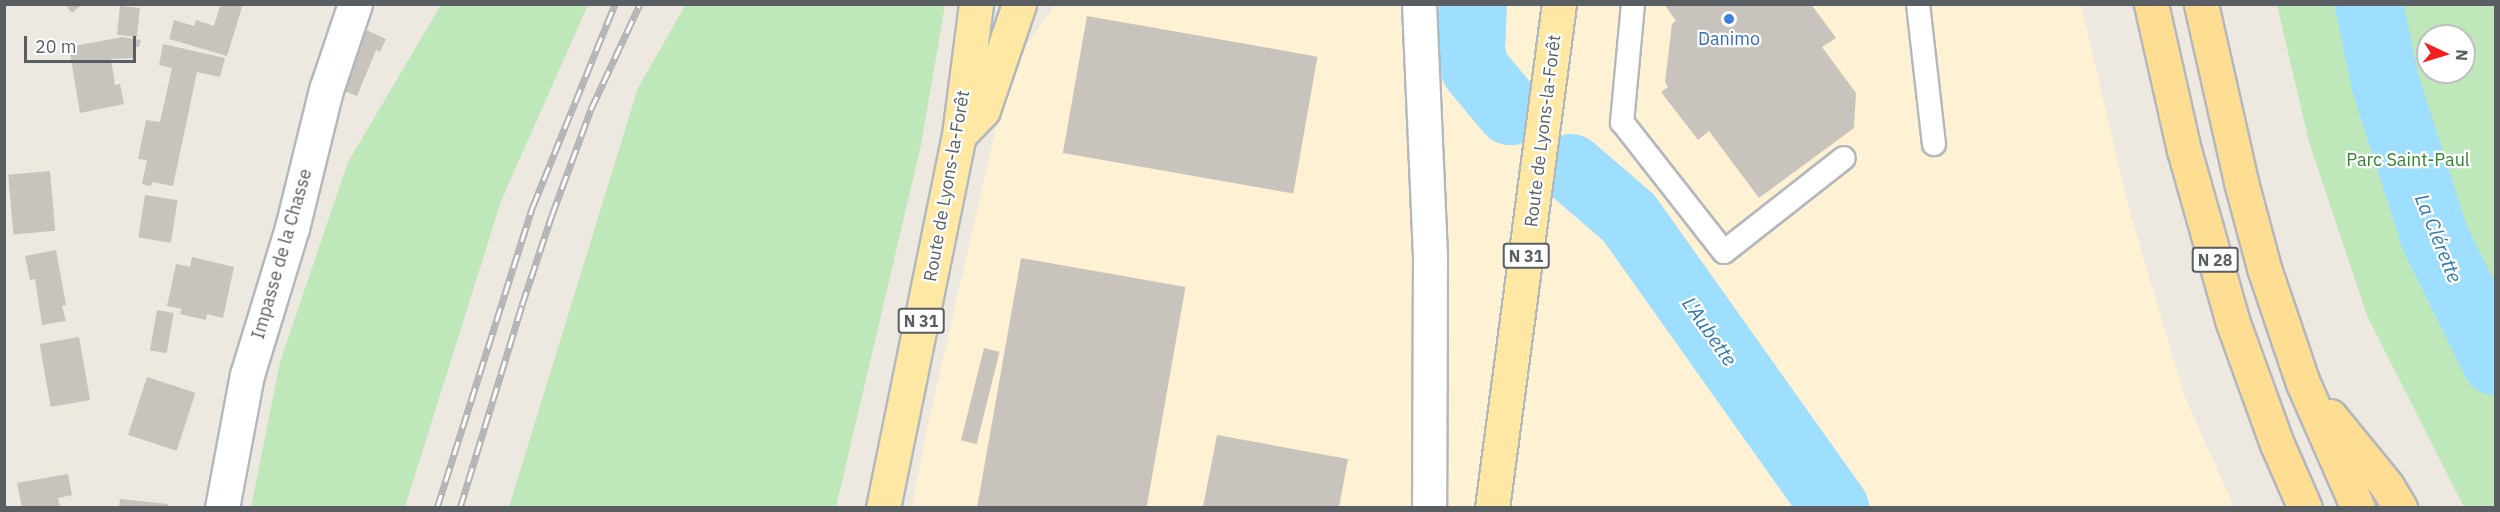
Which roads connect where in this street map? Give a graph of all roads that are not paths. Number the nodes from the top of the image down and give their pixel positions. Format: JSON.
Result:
{"nodes":[{"id":1,"x":355,"y":4,"type":"edge"},
{"id":2,"x":976,"y":4,"type":"edge"},
{"id":3,"x":1019,"y":4,"type":"edge"},
{"id":4,"x":1419,"y":4,"type":"edge"},
{"id":5,"x":1559,"y":4,"type":"edge"},
{"id":6,"x":1633,"y":4,"type":"edge"},
{"id":7,"x":1918,"y":4,"type":"edge"},
{"id":8,"x":2151,"y":4,"type":"edge"},
{"id":9,"x":2202,"y":4,"type":"edge"},
{"id":10,"x":959,"y":135,"type":"junction"},
{"id":11,"x":1934,"y":144,"type":"dead end"},
{"id":12,"x":1844,"y":158,"type":"dead end"},
{"id":13,"x":2303,"y":383,"type":"junction"},
{"id":14,"x":222,"y":507,"type":"edge"},
{"id":15,"x":883,"y":507,"type":"edge"},
{"id":16,"x":1429,"y":507,"type":"edge"},
{"id":17,"x":1492,"y":507,"type":"edge"},
{"id":18,"x":2305,"y":507,"type":"edge"},
{"id":19,"x":2358,"y":507,"type":"edge"},
{"id":20,"x":2400,"y":507,"type":"edge"}],
"edges":[{"from":1,"to":14,"type":"street","name":"Impasse de la Chasse"},
{"from":2,"to":10,"type":"main road","name":"Route de Lyons-la-Forêt","number":"N 31"},
{"from":3,"to":10,"type":"main road"},
{"from":4,"to":16,"type":"street"},
{"from":5,"to":17,"type":"main road","name":"Route de Lyons-la-Forêt","number":"N 31"},
{"from":6,"to":12,"type":"lane"},
{"from":7,"to":11,"type":"lane"},
{"from":8,"to":18,"type":"highway","number":"N 28"},
{"from":9,"to":13,"type":"highway","number":"N 28"},
{"from":10,"to":15,"type":"main road","name":"Route de Lyons-la-Forêt","number":"N 31"},
{"from":13,"to":19,"type":"highway","number":"N 28"},
{"from":13,"to":20,"type":"highway"}]}
